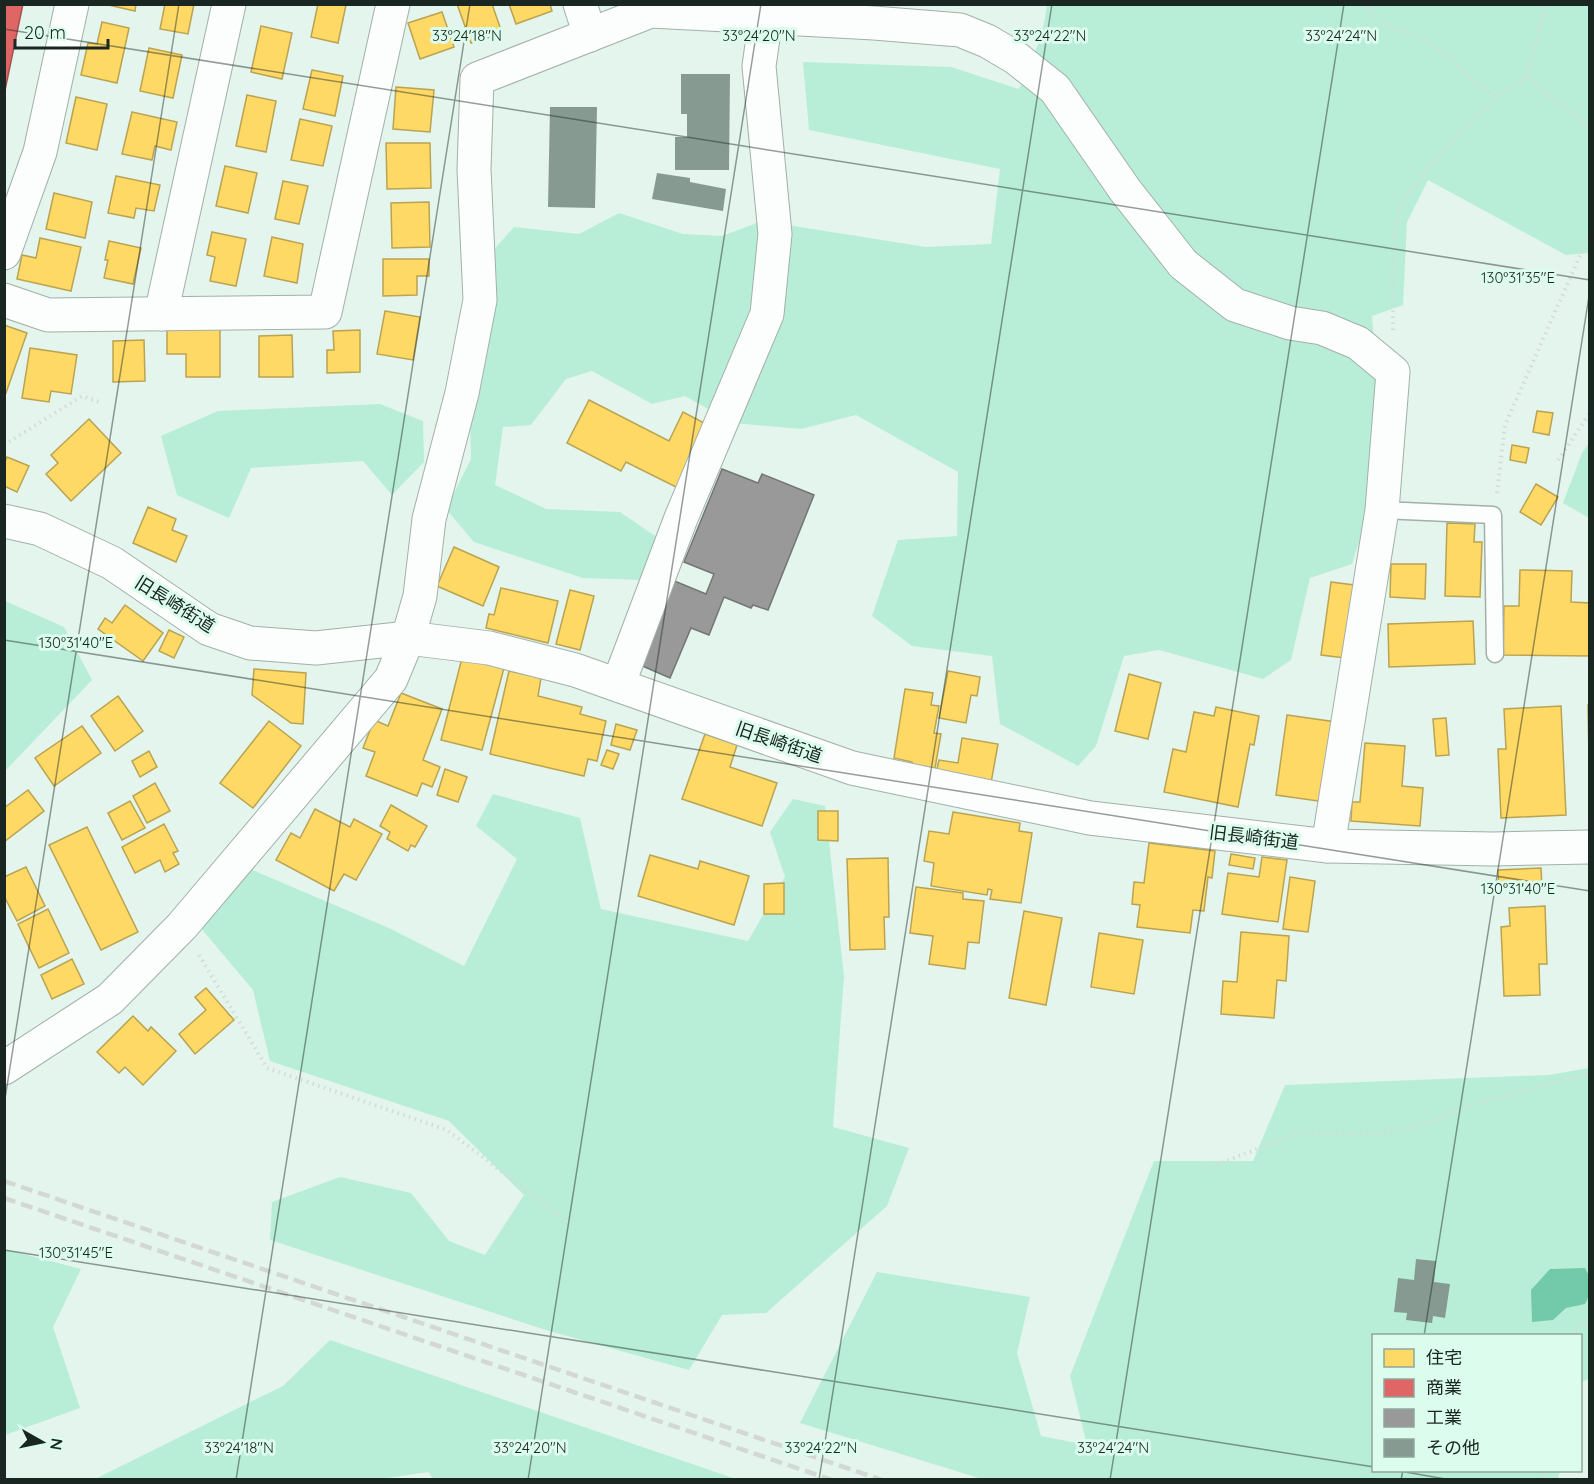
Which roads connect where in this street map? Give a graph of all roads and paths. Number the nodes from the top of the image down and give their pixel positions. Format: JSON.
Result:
{"nodes":[{"id":1,"x":72,"y":4,"type":"edge"},
{"id":2,"x":229,"y":4,"type":"edge"},
{"id":3,"x":393,"y":4,"type":"edge"},
{"id":4,"x":1362,"y":4,"type":"edge"},
{"id":5,"x":1546,"y":4,"type":"edge"},
{"id":6,"x":877,"y":14,"type":"edge"},
{"id":7,"x":766,"y":17,"type":"junction"},
{"id":8,"x":585,"y":20,"type":"edge"},
{"id":9,"x":1527,"y":77,"type":"junction"},
{"id":10,"x":1496,"y":97,"type":"junction"},
{"id":11,"x":1590,"y":128,"type":"edge"},
{"id":12,"x":1590,"y":233,"type":"edge"},
{"id":13,"x":4,"y":254,"type":"edge"},
{"id":14,"x":4,"y":300,"type":"edge"},
{"id":15,"x":161,"y":314,"type":"junction"},
{"id":16,"x":1393,"y":372,"type":"junction"},
{"id":17,"x":102,"y":403,"type":"dead end"},
{"id":18,"x":1590,"y":413,"type":"edge"},
{"id":19,"x":4,"y":445,"type":"edge"},
{"id":20,"x":1558,"y":460,"type":"dead end"},
{"id":21,"x":1382,"y":510,"type":"junction"},
{"id":22,"x":1493,"y":515,"type":"junction"},
{"id":23,"x":4,"y":521,"type":"edge"},
{"id":24,"x":408,"y":638,"type":"junction"},
{"id":25,"x":1495,"y":654,"type":"dead end"},
{"id":26,"x":618,"y":685,"type":"junction"},
{"id":27,"x":1328,"y":846,"type":"junction"},
{"id":28,"x":1590,"y":847,"type":"edge"},
{"id":29,"x":182,"y":926,"type":"junction"},
{"id":30,"x":4,"y":1068,"type":"edge"},
{"id":31,"x":1590,"y":1073,"type":"edge"},
{"id":32,"x":1205,"y":1169,"type":"dead end"},
{"id":33,"x":567,"y":1221,"type":"dead end"},
{"id":34,"x":1590,"y":1319,"type":"edge"},
{"id":35,"x":1574,"y":1334,"type":"edge"}],
"edges":[{"from":1,"to":13,"type":"street"},
{"from":2,"to":15,"type":"street"},
{"from":3,"to":15,"type":"street"},
{"from":4,"to":10,"type":"path"},
{"from":5,"to":9,"type":"path"},
{"from":6,"to":7,"type":"street"},
{"from":6,"to":16,"type":"street"},
{"from":7,"to":8,"type":"street"},
{"from":7,"to":26,"type":"street"},
{"from":8,"to":24,"type":"street"},
{"from":9,"to":10,"type":"path"},
{"from":9,"to":11,"type":"path"},
{"from":10,"to":16,"type":"path"},
{"from":12,"to":22,"type":"path"},
{"from":14,"to":15,"type":"street"},
{"from":16,"to":21,"type":"street"},
{"from":17,"to":19,"type":"path"},
{"from":18,"to":20,"type":"path"},
{"from":21,"to":22,"type":"lane"},
{"from":21,"to":27,"type":"street"},
{"from":22,"to":25,"type":"lane"},
{"from":23,"to":24,"type":"street","name":"旧長崎街道"},
{"from":24,"to":26,"type":"street","name":"旧長崎街道"},
{"from":24,"to":29,"type":"street"},
{"from":26,"to":27,"type":"street","name":"旧長崎街道"},
{"from":27,"to":28,"type":"street","name":"旧長崎街道"},
{"from":29,"to":30,"type":"street"},
{"from":29,"to":33,"type":"path"},
{"from":31,"to":32,"type":"path"},
{"from":34,"to":35,"type":"path"}]}
